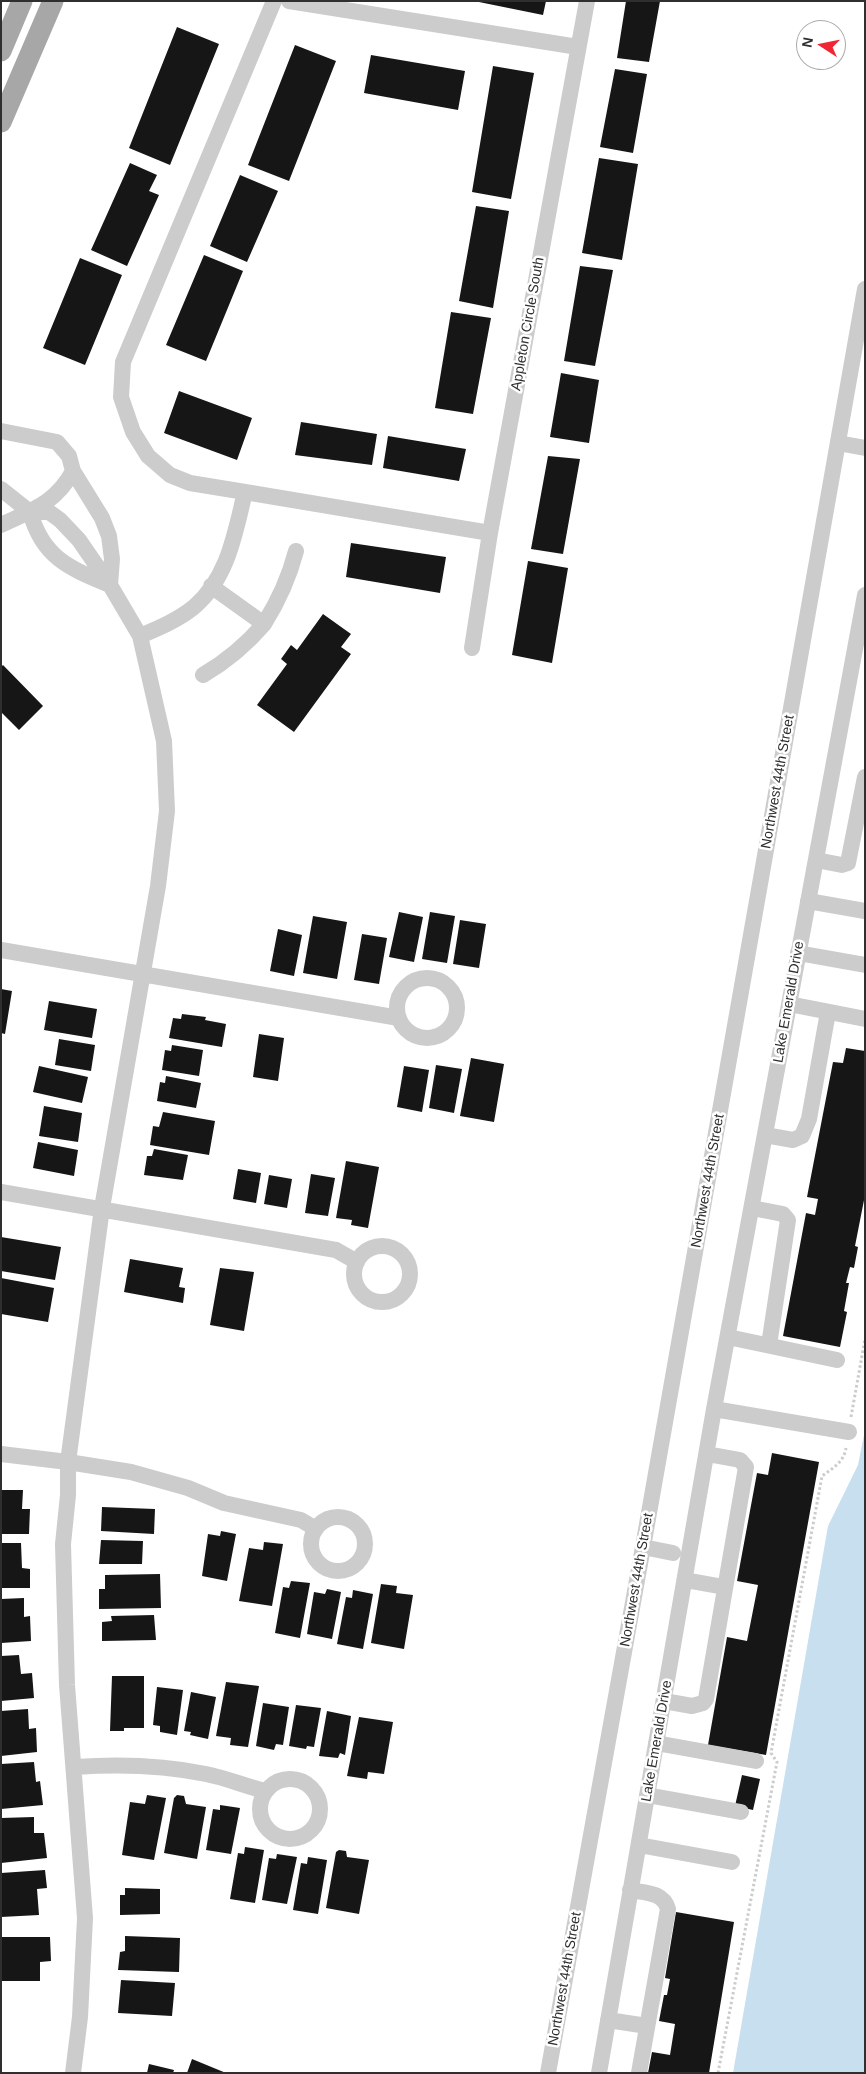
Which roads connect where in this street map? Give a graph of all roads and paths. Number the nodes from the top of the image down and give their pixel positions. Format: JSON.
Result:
{"nodes":[{"id":1,"x":22,"y":1,"type":"edge"},
{"id":2,"x":53,"y":1,"type":"edge"},
{"id":3,"x":274,"y":1,"type":"edge"},
{"id":4,"x":289,"y":1,"type":"edge"},
{"id":5,"x":586,"y":1,"type":"edge"},
{"id":6,"x":3,"y":43,"type":"edge"},
{"id":7,"x":578,"y":47,"type":"junction"},
{"id":8,"x":1,"y":122,"type":"edge"},
{"id":9,"x":865,"y":289,"type":"edge"},
{"id":10,"x":1,"y":431,"type":"edge"},
{"id":11,"x":838,"y":443,"type":"junction"},
{"id":12,"x":865,"y":448,"type":"edge"},
{"id":13,"x":73,"y":471,"type":"junction"},
{"id":14,"x":1,"y":489,"type":"edge"},
{"id":15,"x":245,"y":492,"type":"junction"},
{"id":16,"x":30,"y":512,"type":"junction"},
{"id":17,"x":1,"y":525,"type":"edge"},
{"id":18,"x":490,"y":533,"type":"junction"},
{"id":19,"x":296,"y":550,"type":"dead end"},
{"id":20,"x":110,"y":585,"type":"junction"},
{"id":21,"x":212,"y":586,"type":"junction"},
{"id":22,"x":865,"y":595,"type":"edge"},
{"id":23,"x":264,"y":624,"type":"junction"},
{"id":24,"x":140,"y":636,"type":"junction"},
{"id":25,"x":472,"y":648,"type":"dead end"},
{"id":26,"x":203,"y":675,"type":"dead end"},
{"id":27,"x":865,"y":777,"type":"edge"},
{"id":28,"x":816,"y":860,"type":"junction"},
{"id":29,"x":808,"y":901,"type":"junction"},
{"id":30,"x":865,"y":911,"type":"edge"},
{"id":31,"x":1,"y":950,"type":"edge"},
{"id":32,"x":798,"y":953,"type":"junction"},
{"id":33,"x":865,"y":965,"type":"edge"},
{"id":34,"x":142,"y":974,"type":"junction"},
{"id":35,"x":789,"y":1004,"type":"junction"},
{"id":36,"x":828,"y":1012,"type":"junction"},
{"id":37,"x":399,"y":1018,"type":"dead end"},
{"id":38,"x":865,"y":1019,"type":"edge"},
{"id":39,"x":765,"y":1135,"type":"junction"},
{"id":40,"x":1,"y":1192,"type":"edge"},
{"id":41,"x":102,"y":1208,"type":"junction"},
{"id":42,"x":752,"y":1208,"type":"junction"},
{"id":43,"x":356,"y":1262,"type":"dead end"},
{"id":44,"x":728,"y":1337,"type":"junction"},
{"id":45,"x":865,"y":1339,"type":"edge"},
{"id":46,"x":769,"y":1345,"type":"junction"},
{"id":47,"x":837,"y":1360,"type":"dead end"},
{"id":48,"x":714,"y":1409,"type":"junction"},
{"id":49,"x":849,"y":1432,"type":"junction"},
{"id":50,"x":1,"y":1454,"type":"edge"},
{"id":51,"x":707,"y":1454,"type":"junction"},
{"id":52,"x":68,"y":1462,"type":"junction"},
{"id":53,"x":316,"y":1528,"type":"dead end"},
{"id":54,"x":643,"y":1547,"type":"junction"},
{"id":55,"x":673,"y":1553,"type":"dead end"},
{"id":56,"x":684,"y":1580,"type":"junction"},
{"id":57,"x":724,"y":1586,"type":"junction"},
{"id":58,"x":664,"y":1701,"type":"junction"},
{"id":59,"x":656,"y":1743,"type":"junction"},
{"id":60,"x":756,"y":1761,"type":"dead end"},
{"id":61,"x":75,"y":1767,"type":"junction"},
{"id":62,"x":265,"y":1791,"type":"dead end"},
{"id":63,"x":647,"y":1795,"type":"junction"},
{"id":64,"x":742,"y":1812,"type":"dead end"},
{"id":65,"x":639,"y":1845,"type":"junction"},
{"id":66,"x":732,"y":1862,"type":"dead end"},
{"id":67,"x":630,"y":1890,"type":"junction"},
{"id":68,"x":608,"y":2020,"type":"junction"},
{"id":69,"x":647,"y":2026,"type":"junction"},
{"id":70,"x":73,"y":2073,"type":"edge"},
{"id":71,"x":548,"y":2073,"type":"edge"},
{"id":72,"x":599,"y":2073,"type":"edge"},
{"id":73,"x":638,"y":2073,"type":"edge"},
{"id":74,"x":718,"y":2073,"type":"edge"}],
"edges":[{"from":1,"to":6,"type":"main road"},
{"from":2,"to":8,"type":"main road"},
{"from":3,"to":15,"type":"street"},
{"from":4,"to":7,"type":"street"},
{"from":5,"to":7,"type":"street","name":"Appleton Circle South"},
{"from":7,"to":18,"type":"street","name":"Appleton Circle South"},
{"from":9,"to":11,"type":"street","name":"Northwest 44th Street"},
{"from":10,"to":13,"type":"street"},
{"from":11,"to":12,"type":"street"},
{"from":11,"to":54,"type":"street","name":"Northwest 44th Street"},
{"from":13,"to":16,"type":"street"},
{"from":13,"to":20,"type":"street"},
{"from":14,"to":16,"type":"street"},
{"from":15,"to":18,"type":"street"},
{"from":15,"to":21,"type":"street"},
{"from":16,"to":17,"type":"street"},
{"from":16,"to":20,"type":"street"},
{"from":16,"to":20,"type":"street"},
{"from":18,"to":25,"type":"street","name":"Appleton Circle South"},
{"from":19,"to":23,"type":"street"},
{"from":20,"to":24,"type":"street"},
{"from":21,"to":23,"type":"street"},
{"from":21,"to":24,"type":"street"},
{"from":22,"to":28,"type":"street","name":"Lake Emerald Drive"},
{"from":23,"to":26,"type":"street"},
{"from":24,"to":34,"type":"street"},
{"from":27,"to":28,"type":"street"},
{"from":28,"to":29,"type":"street","name":"Lake Emerald Drive"},
{"from":29,"to":30,"type":"street"},
{"from":29,"to":32,"type":"street","name":"Lake Emerald Drive"},
{"from":31,"to":34,"type":"street"},
{"from":32,"to":33,"type":"street"},
{"from":32,"to":35,"type":"street","name":"Lake Emerald Drive"},
{"from":34,"to":37,"type":"street"},
{"from":34,"to":41,"type":"street"},
{"from":35,"to":36,"type":"street"},
{"from":35,"to":39,"type":"street","name":"Lake Emerald Drive"},
{"from":36,"to":38,"type":"street"},
{"from":36,"to":39,"type":"street"},
{"from":39,"to":42,"type":"street","name":"Lake Emerald Drive"},
{"from":40,"to":41,"type":"street"},
{"from":41,"to":43,"type":"street"},
{"from":41,"to":52,"type":"street"},
{"from":42,"to":44,"type":"street","name":"Lake Emerald Drive"},
{"from":42,"to":46,"type":"street"},
{"from":44,"to":46,"type":"street"},
{"from":44,"to":48,"type":"street","name":"Lake Emerald Drive"},
{"from":45,"to":49,"type":"path"},
{"from":46,"to":47,"type":"street"},
{"from":48,"to":49,"type":"street"},
{"from":48,"to":51,"type":"street","name":"Lake Emerald Drive"},
{"from":49,"to":74,"type":"path"},
{"from":50,"to":52,"type":"street"},
{"from":51,"to":56,"type":"street","name":"Lake Emerald Drive"},
{"from":51,"to":57,"type":"street"},
{"from":52,"to":53,"type":"street"},
{"from":52,"to":61,"type":"street"},
{"from":54,"to":55,"type":"street"},
{"from":54,"to":71,"type":"street","name":"Northwest 44th Street"},
{"from":56,"to":57,"type":"street"},
{"from":56,"to":58,"type":"street","name":"Lake Emerald Drive"},
{"from":57,"to":58,"type":"street"},
{"from":58,"to":59,"type":"street","name":"Lake Emerald Drive"},
{"from":59,"to":60,"type":"street"},
{"from":59,"to":63,"type":"street","name":"Lake Emerald Drive"},
{"from":61,"to":62,"type":"street"},
{"from":61,"to":70,"type":"street"},
{"from":63,"to":64,"type":"street"},
{"from":63,"to":65,"type":"street","name":"Lake Emerald Drive"},
{"from":65,"to":66,"type":"street"},
{"from":65,"to":67,"type":"street","name":"Lake Emerald Drive"},
{"from":67,"to":68,"type":"street","name":"Lake Emerald Drive"},
{"from":67,"to":69,"type":"street"},
{"from":68,"to":69,"type":"street"},
{"from":68,"to":72,"type":"street","name":"Lake Emerald Drive"},
{"from":69,"to":73,"type":"street"}]}
